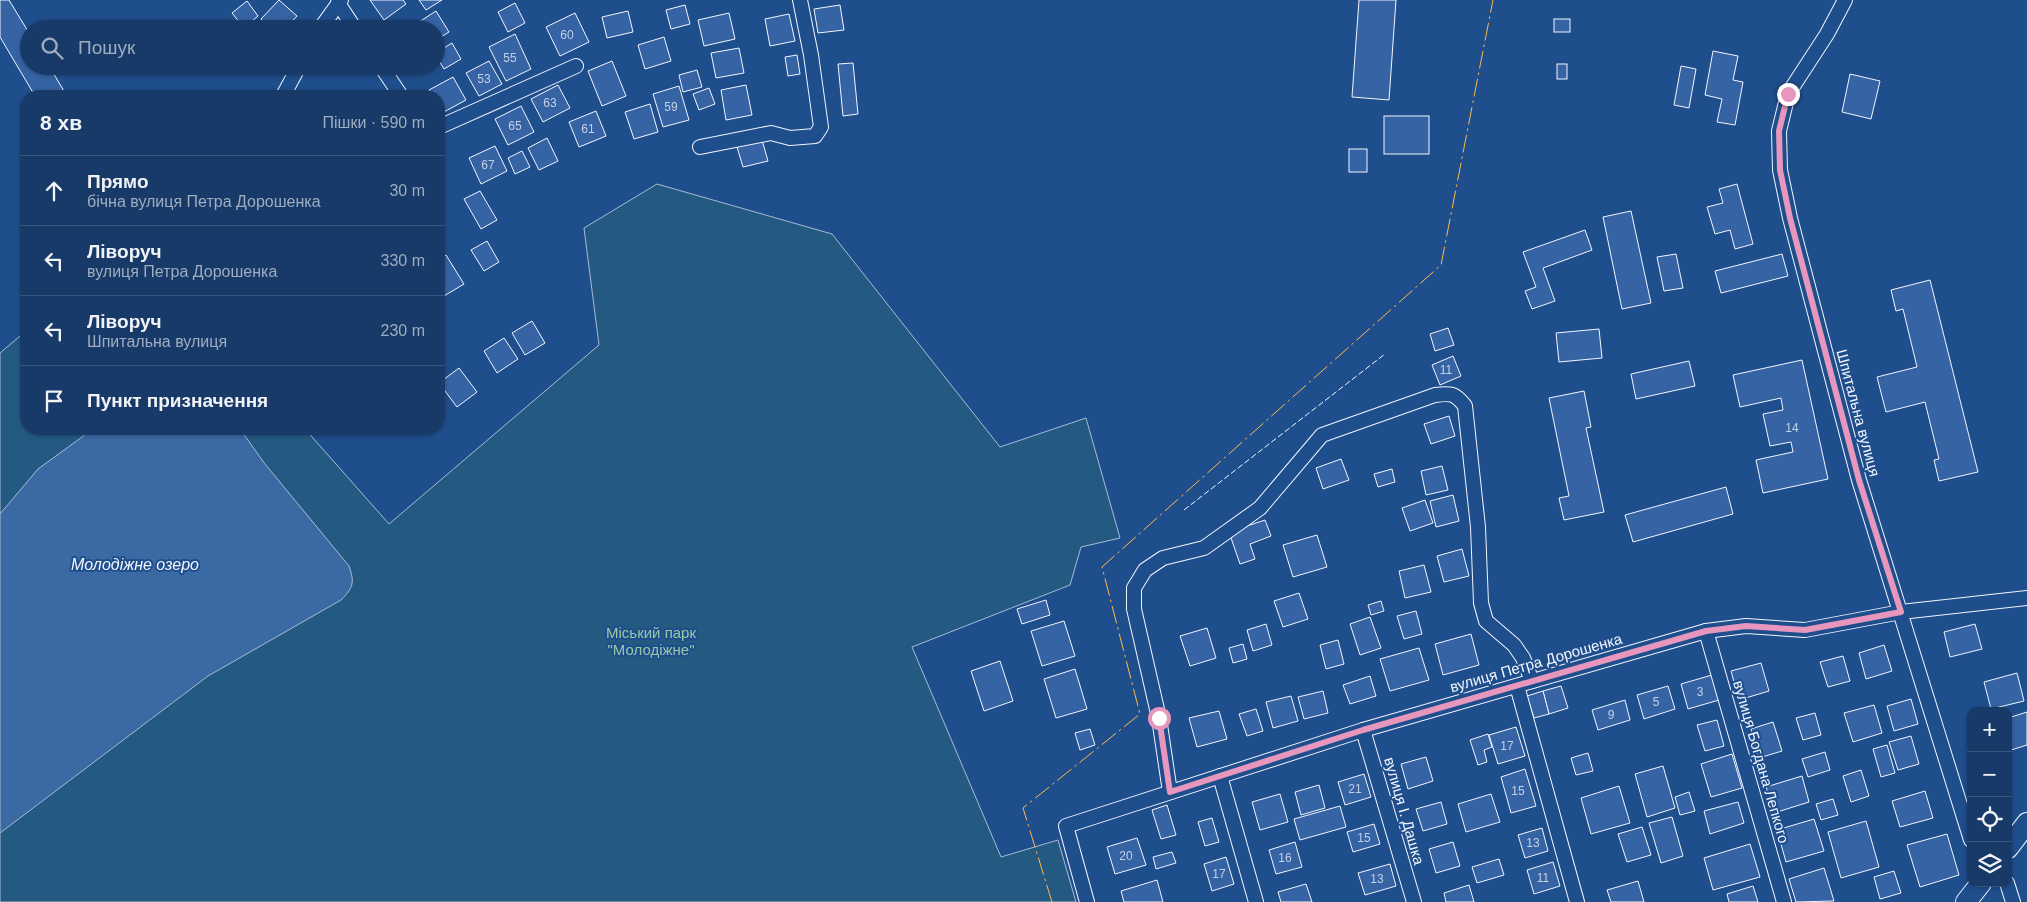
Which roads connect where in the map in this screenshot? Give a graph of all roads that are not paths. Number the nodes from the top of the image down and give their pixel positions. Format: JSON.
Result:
{"nodes":[{"id":1,"x":800,"y":0,"type":"edge"},
{"id":2,"x":1845,"y":0,"type":"edge"},
{"id":3,"x":340,"y":2,"type":"edge"},
{"id":4,"x":327,"y":20,"type":"edge"},
{"id":5,"x":350,"y":20,"type":"edge"},
{"id":6,"x":576,"y":66,"type":"dead end"},
{"id":7,"x":294,"y":75,"type":"edge"},
{"id":8,"x":387,"y":75,"type":"edge"},
{"id":9,"x":286,"y":90,"type":"edge"},
{"id":10,"x":397,"y":90,"type":"edge"},
{"id":11,"x":445,"y":124,"type":"edge"},
{"id":12,"x":700,"y":147,"type":"dead end"},
{"id":13,"x":2027,"y":598,"type":"edge"},
{"id":14,"x":1901,"y":612,"type":"junction"},
{"id":15,"x":1706,"y":631,"type":"junction"},
{"id":16,"x":1532,"y":681,"type":"junction"},
{"id":17,"x":1517,"y":686,"type":"junction"},
{"id":18,"x":1363,"y":730,"type":"junction"},
{"id":19,"x":1220,"y":776,"type":"junction"},
{"id":20,"x":1170,"y":792,"type":"junction"},
{"id":21,"x":2027,"y":823,"type":"edge"},
{"id":22,"x":1967,"y":827,"type":"edge"},
{"id":23,"x":2012,"y":843,"type":"edge"},
{"id":24,"x":1978,"y":887,"type":"edge"},
{"id":25,"x":2008,"y":887,"type":"edge"},
{"id":26,"x":1087,"y":902,"type":"edge"},
{"id":27,"x":1256,"y":902,"type":"edge"},
{"id":28,"x":1414,"y":902,"type":"edge"},
{"id":29,"x":1577,"y":902,"type":"edge"},
{"id":30,"x":1784,"y":902,"type":"edge"},
{"id":31,"x":1966,"y":902,"type":"edge"},
{"id":32,"x":2013,"y":902,"type":"edge"}],
"edges":[{"from":1,"to":12,"type":"street"},
{"from":2,"to":14,"type":"street","name":"Шпитальна вулиця"},
{"from":3,"to":4,"type":"street"},
{"from":3,"to":5,"type":"street"},
{"from":6,"to":11,"type":"street"},
{"from":7,"to":9,"type":"street"},
{"from":8,"to":10,"type":"street"},
{"from":13,"to":14,"type":"street","name":"вулиця Петра Дорошенка"},
{"from":14,"to":15,"type":"street","name":"вулиця Петра Дорошенка"},
{"from":14,"to":22,"type":"street","name":"Шпитальна вулиця"},
{"from":15,"to":16,"type":"street","name":"вулиця Петра Дорошенка"},
{"from":15,"to":30,"type":"street","name":"вулиця Богдана Лепкого"},
{"from":16,"to":17,"type":"street","name":"вулиця Петра Дорошенка"},
{"from":16,"to":20,"type":"street"},
{"from":17,"to":18,"type":"street","name":"вулиця Петра Дорошенка"},
{"from":17,"to":29,"type":"street"},
{"from":18,"to":19,"type":"street","name":"вулиця Петра Дорошенка"},
{"from":18,"to":28,"type":"street","name":"вулиця І. Дашка"},
{"from":19,"to":20,"type":"street","name":"вулиця Петра Дорошенка"},
{"from":19,"to":27,"type":"street"},
{"from":20,"to":26,"type":"street","name":"вулиця Петра Дорошенка"},
{"from":21,"to":23,"type":"street"},
{"from":24,"to":31,"type":"street"},
{"from":25,"to":32,"type":"street"}]}
